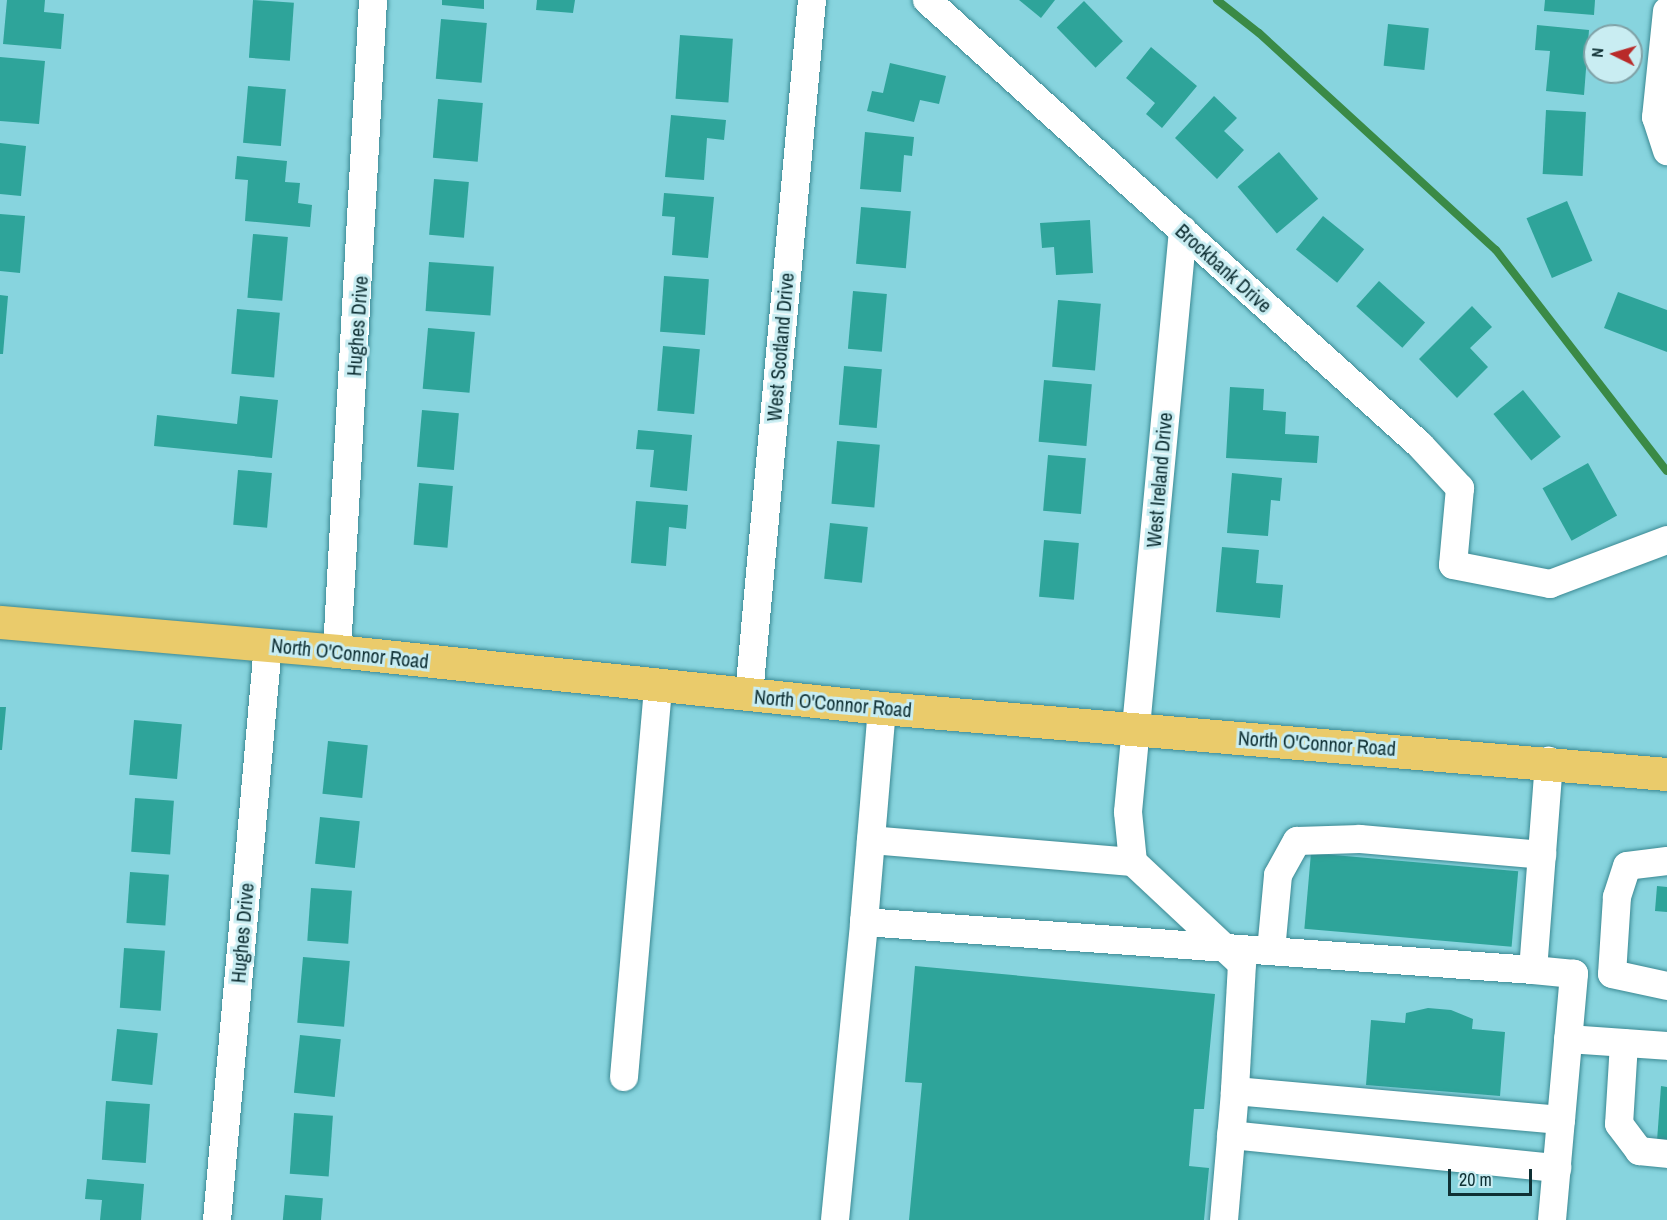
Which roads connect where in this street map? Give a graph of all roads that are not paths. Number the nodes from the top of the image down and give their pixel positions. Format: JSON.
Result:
{"nodes":[{"id":1,"x":373,"y":0,"type":"edge"},
{"id":2,"x":812,"y":0,"type":"edge"},
{"id":3,"x":927,"y":0,"type":"edge"},
{"id":4,"x":1667,"y":11,"type":"edge"},
{"id":5,"x":1667,"y":151,"type":"edge"},
{"id":6,"x":1183,"y":230,"type":"junction"},
{"id":7,"x":1667,"y":540,"type":"edge"},
{"id":8,"x":0,"y":622,"type":"edge"},
{"id":9,"x":268,"y":645,"type":"junction"},
{"id":10,"x":337,"y":651,"type":"junction"},
{"id":11,"x":658,"y":686,"type":"junction"},
{"id":12,"x":749,"y":695,"type":"junction"},
{"id":13,"x":882,"y":708,"type":"junction"},
{"id":14,"x":1136,"y":729,"type":"junction"},
{"id":15,"x":1549,"y":761,"type":"junction"},
{"id":16,"x":1667,"y":774,"type":"edge"},
{"id":17,"x":871,"y":840,"type":"junction"},
{"id":18,"x":1542,"y":855,"type":"junction"},
{"id":19,"x":1667,"y":861,"type":"edge"},
{"id":20,"x":1133,"y":862,"type":"junction"},
{"id":21,"x":864,"y":922,"type":"junction"},
{"id":22,"x":1227,"y":948,"type":"junction"},
{"id":23,"x":1271,"y":951,"type":"junction"},
{"id":24,"x":1533,"y":970,"type":"junction"},
{"id":25,"x":1667,"y":986,"type":"edge"},
{"id":26,"x":1568,"y":1039,"type":"junction"},
{"id":27,"x":1624,"y":1043,"type":"junction"},
{"id":28,"x":1667,"y":1046,"type":"edge"},
{"id":29,"x":624,"y":1077,"type":"dead end"},
{"id":30,"x":1235,"y":1091,"type":"junction"},
{"id":31,"x":1561,"y":1120,"type":"junction"},
{"id":32,"x":1231,"y":1135,"type":"junction"},
{"id":33,"x":1667,"y":1154,"type":"edge"},
{"id":34,"x":1557,"y":1168,"type":"junction"},
{"id":35,"x":217,"y":1220,"type":"edge"},
{"id":36,"x":835,"y":1220,"type":"edge"},
{"id":37,"x":1224,"y":1220,"type":"edge"},
{"id":38,"x":1552,"y":1220,"type":"edge"}],
"edges":[{"from":1,"to":10,"type":"street","name":"Hughes Drive"},
{"from":2,"to":12,"type":"street","name":"West Scotland Drive"},
{"from":3,"to":6,"type":"street","name":"Brockbank Drive"},
{"from":4,"to":5,"type":"street"},
{"from":6,"to":7,"type":"street","name":"Brockbank Drive"},
{"from":6,"to":14,"type":"street","name":"West Ireland Drive"},
{"from":8,"to":9,"type":"main road","name":"North O'Connor Road"},
{"from":9,"to":10,"type":"main road","name":"North O'Connor Road"},
{"from":9,"to":35,"type":"street","name":"Hughes Drive"},
{"from":10,"to":11,"type":"main road","name":"North O'Connor Road"},
{"from":11,"to":12,"type":"main road","name":"North O'Connor Road"},
{"from":11,"to":29,"type":"street"},
{"from":12,"to":13,"type":"main road","name":"North O'Connor Road"},
{"from":13,"to":14,"type":"main road","name":"North O'Connor Road"},
{"from":13,"to":17,"type":"street"},
{"from":14,"to":15,"type":"main road","name":"North O'Connor Road"},
{"from":14,"to":20,"type":"street","name":"West Ireland Drive"},
{"from":15,"to":16,"type":"main road","name":"North O'Connor Road"},
{"from":15,"to":18,"type":"street"},
{"from":17,"to":20,"type":"street"},
{"from":17,"to":21,"type":"street"},
{"from":18,"to":23,"type":"street"},
{"from":18,"to":24,"type":"street"},
{"from":19,"to":25,"type":"street"},
{"from":20,"to":22,"type":"street"},
{"from":21,"to":22,"type":"street"},
{"from":21,"to":36,"type":"street"},
{"from":22,"to":23,"type":"street"},
{"from":22,"to":30,"type":"street"},
{"from":23,"to":24,"type":"street"},
{"from":24,"to":26,"type":"street"},
{"from":26,"to":27,"type":"street"},
{"from":26,"to":31,"type":"street"},
{"from":27,"to":28,"type":"street"},
{"from":27,"to":33,"type":"street"},
{"from":30,"to":31,"type":"street"},
{"from":30,"to":32,"type":"street"},
{"from":31,"to":34,"type":"street"},
{"from":32,"to":34,"type":"street"},
{"from":32,"to":37,"type":"street"},
{"from":34,"to":38,"type":"street"}]}
